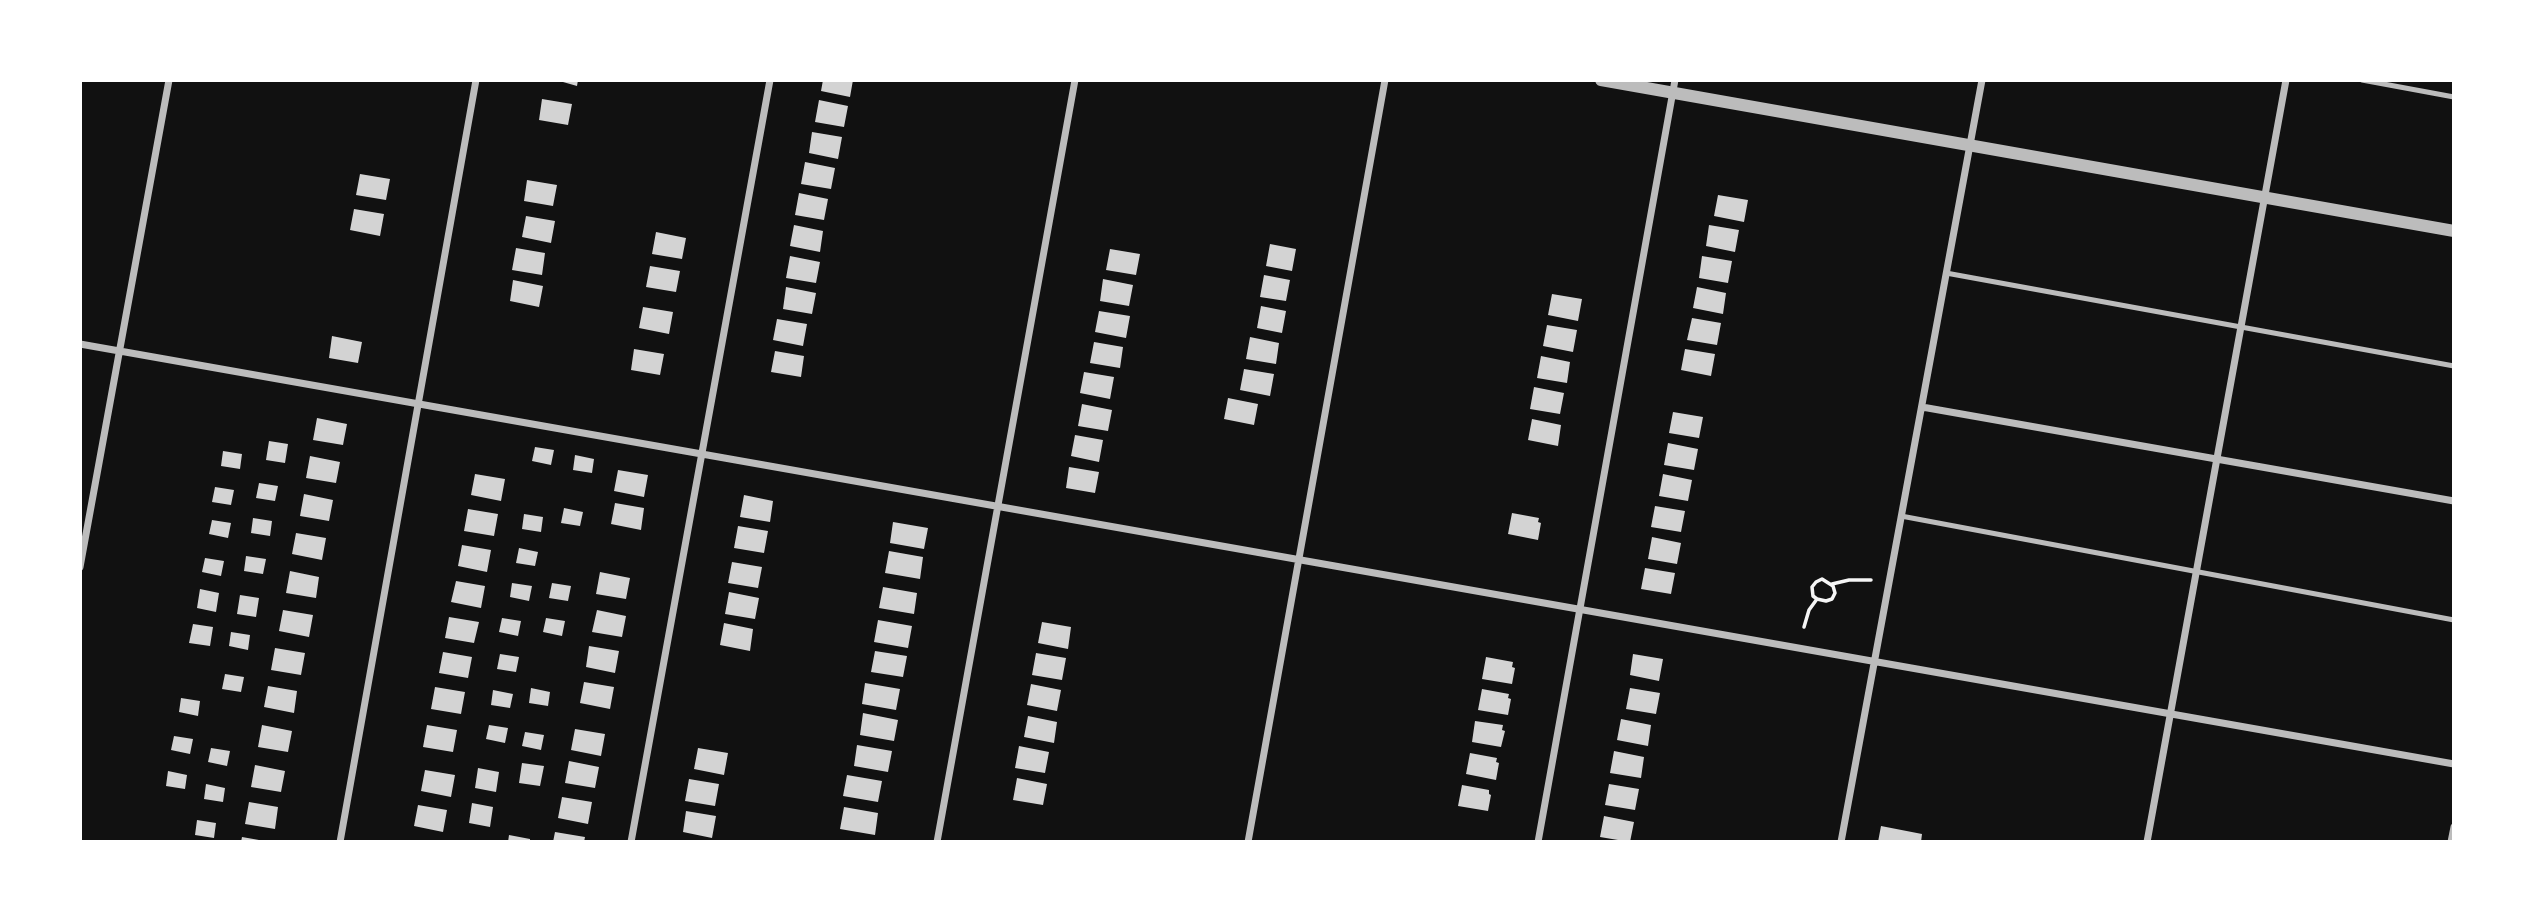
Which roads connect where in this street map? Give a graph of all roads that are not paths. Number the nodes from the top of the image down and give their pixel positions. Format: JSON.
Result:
{"nodes":[{"id":1,"x":169,"y":80,"type":"edge"},
{"id":2,"x":476,"y":80,"type":"edge"},
{"id":3,"x":770,"y":80,"type":"edge"},
{"id":4,"x":1075,"y":80,"type":"edge"},
{"id":5,"x":1385,"y":80,"type":"edge"},
{"id":6,"x":1601,"y":80,"type":"edge"},
{"id":7,"x":1982,"y":80,"type":"edge"},
{"id":8,"x":2286,"y":80,"type":"edge"},
{"id":9,"x":2362,"y":80,"type":"edge"},
{"id":10,"x":1674,"y":87,"type":"edge"},
{"id":11,"x":2454,"y":97,"type":"edge"},
{"id":12,"x":1970,"y":146,"type":"junction"},
{"id":13,"x":2265,"y":199,"type":"junction"},
{"id":14,"x":2454,"y":232,"type":"edge"},
{"id":15,"x":1947,"y":273,"type":"junction"},
{"id":16,"x":2241,"y":327,"type":"junction"},
{"id":17,"x":80,"y":344,"type":"edge"},
{"id":18,"x":121,"y":352,"type":"junction"},
{"id":19,"x":2454,"y":366,"type":"edge"},
{"id":20,"x":419,"y":403,"type":"junction"},
{"id":21,"x":1922,"y":407,"type":"junction"},
{"id":22,"x":701,"y":455,"type":"junction"},
{"id":23,"x":2216,"y":459,"type":"junction"},
{"id":24,"x":2454,"y":501,"type":"edge"},
{"id":25,"x":998,"y":505,"type":"junction"},
{"id":26,"x":1901,"y":516,"type":"junction"},
{"id":27,"x":1299,"y":559,"type":"junction"},
{"id":28,"x":80,"y":567,"type":"edge"},
{"id":29,"x":2196,"y":571,"type":"junction"},
{"id":30,"x":1579,"y":610,"type":"junction"},
{"id":31,"x":2454,"y":620,"type":"edge"},
{"id":32,"x":1874,"y":662,"type":"junction"},
{"id":33,"x":2171,"y":714,"type":"junction"},
{"id":34,"x":2454,"y":764,"type":"edge"},
{"id":35,"x":2454,"y":827,"type":"edge"},
{"id":36,"x":340,"y":842,"type":"edge"},
{"id":37,"x":631,"y":842,"type":"edge"},
{"id":38,"x":937,"y":842,"type":"edge"},
{"id":39,"x":1248,"y":842,"type":"edge"},
{"id":40,"x":1538,"y":842,"type":"edge"},
{"id":41,"x":1841,"y":842,"type":"edge"},
{"id":42,"x":2147,"y":842,"type":"edge"},
{"id":43,"x":2451,"y":842,"type":"edge"}],
"edges":[{"from":1,"to":18,"type":"street"},
{"from":2,"to":20,"type":"street"},
{"from":3,"to":22,"type":"street"},
{"from":4,"to":25,"type":"street"},
{"from":5,"to":27,"type":"street"},
{"from":6,"to":10,"type":"street"},
{"from":7,"to":12,"type":"street"},
{"from":8,"to":13,"type":"street"},
{"from":9,"to":11,"type":"lane"},
{"from":10,"to":12,"type":"street"},
{"from":10,"to":30,"type":"street"},
{"from":12,"to":13,"type":"street"},
{"from":12,"to":15,"type":"street"},
{"from":13,"to":14,"type":"street"},
{"from":13,"to":16,"type":"street"},
{"from":15,"to":16,"type":"lane"},
{"from":15,"to":21,"type":"street"},
{"from":16,"to":19,"type":"lane"},
{"from":16,"to":23,"type":"street"},
{"from":17,"to":18,"type":"street"},
{"from":18,"to":20,"type":"street"},
{"from":18,"to":28,"type":"street"},
{"from":20,"to":22,"type":"street"},
{"from":20,"to":36,"type":"street"},
{"from":21,"to":23,"type":"street"},
{"from":21,"to":26,"type":"street"},
{"from":22,"to":25,"type":"street"},
{"from":22,"to":37,"type":"street"},
{"from":23,"to":24,"type":"street"},
{"from":23,"to":29,"type":"street"},
{"from":25,"to":27,"type":"street"},
{"from":25,"to":38,"type":"street"},
{"from":26,"to":29,"type":"lane"},
{"from":26,"to":32,"type":"street"},
{"from":27,"to":30,"type":"street"},
{"from":27,"to":39,"type":"street"},
{"from":29,"to":31,"type":"lane"},
{"from":29,"to":33,"type":"street"},
{"from":30,"to":32,"type":"street"},
{"from":30,"to":40,"type":"street"},
{"from":32,"to":33,"type":"street"},
{"from":32,"to":41,"type":"street"},
{"from":33,"to":34,"type":"street"},
{"from":33,"to":42,"type":"street"},
{"from":35,"to":43,"type":"street"}]}
